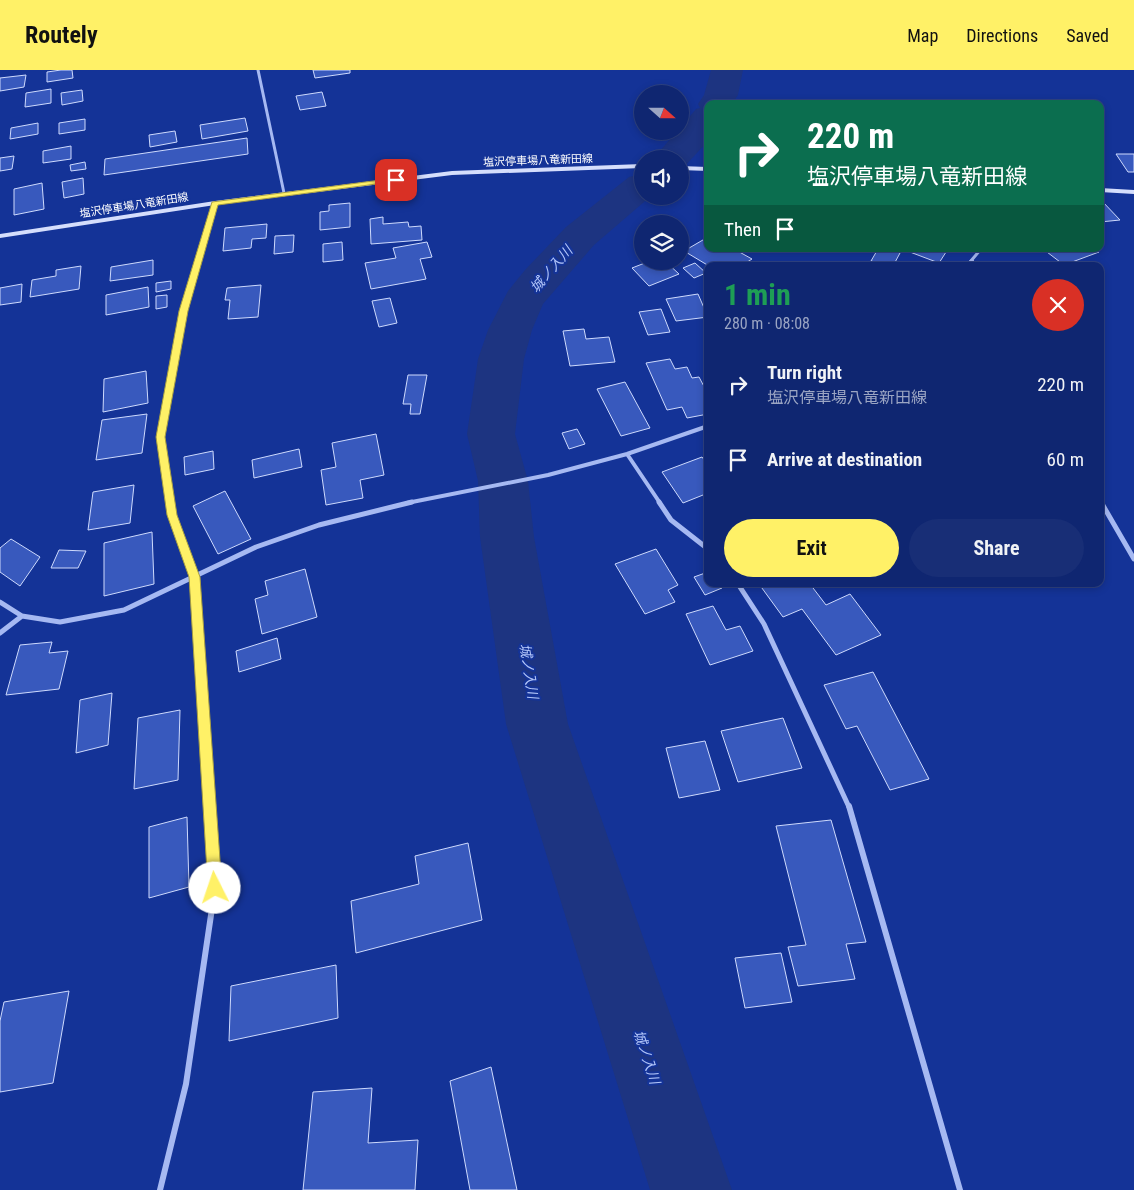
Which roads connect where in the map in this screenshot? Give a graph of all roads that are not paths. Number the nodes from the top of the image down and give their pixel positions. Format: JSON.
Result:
{"nodes":[{"id":1,"x":258,"y":70,"type":"edge"},
{"id":2,"x":634,"y":166,"type":"edge"},
{"id":3,"x":689,"y":168,"type":"edge"},
{"id":4,"x":704,"y":168,"type":"edge"},
{"id":5,"x":1104,"y":190,"type":"edge"},
{"id":6,"x":1134,"y":192,"type":"edge"},
{"id":7,"x":284,"y":193,"type":"junction"},
{"id":8,"x":215,"y":203,"type":"junction"},
{"id":9,"x":0,"y":236,"type":"edge"},
{"id":10,"x":979,"y":252,"type":"edge"},
{"id":11,"x":970,"y":262,"type":"edge"},
{"id":12,"x":704,"y":427,"type":"edge"},
{"id":13,"x":627,"y":454,"type":"junction"},
{"id":14,"x":1104,"y":507,"type":"edge"},
{"id":15,"x":704,"y":547,"type":"edge"},
{"id":16,"x":1134,"y":560,"type":"edge"},
{"id":17,"x":195,"y":577,"type":"junction"},
{"id":18,"x":740,"y":587,"type":"edge"},
{"id":19,"x":0,"y":602,"type":"edge"},
{"id":20,"x":22,"y":616,"type":"junction"},
{"id":21,"x":0,"y":633,"type":"edge"},
{"id":22,"x":160,"y":1190,"type":"edge"},
{"id":23,"x":960,"y":1190,"type":"edge"}],
"edges":[{"from":1,"to":7,"type":"street"},
{"from":2,"to":7,"type":"main road","name":"塩沢停車場八竜新田線"},
{"from":3,"to":4,"type":"main road"},
{"from":5,"to":6,"type":"main road"},
{"from":7,"to":8,"type":"main road","name":"塩沢停車場八竜新田線"},
{"from":8,"to":9,"type":"main road","name":"塩沢停車場八竜新田線"},
{"from":8,"to":17,"type":"street"},
{"from":10,"to":11,"type":"street"},
{"from":12,"to":13,"type":"street"},
{"from":13,"to":15,"type":"street"},
{"from":13,"to":17,"type":"street"},
{"from":14,"to":16,"type":"street"},
{"from":17,"to":20,"type":"street"},
{"from":17,"to":22,"type":"street"},
{"from":18,"to":23,"type":"street"},
{"from":19,"to":20,"type":"street"},
{"from":20,"to":21,"type":"street"}]}
